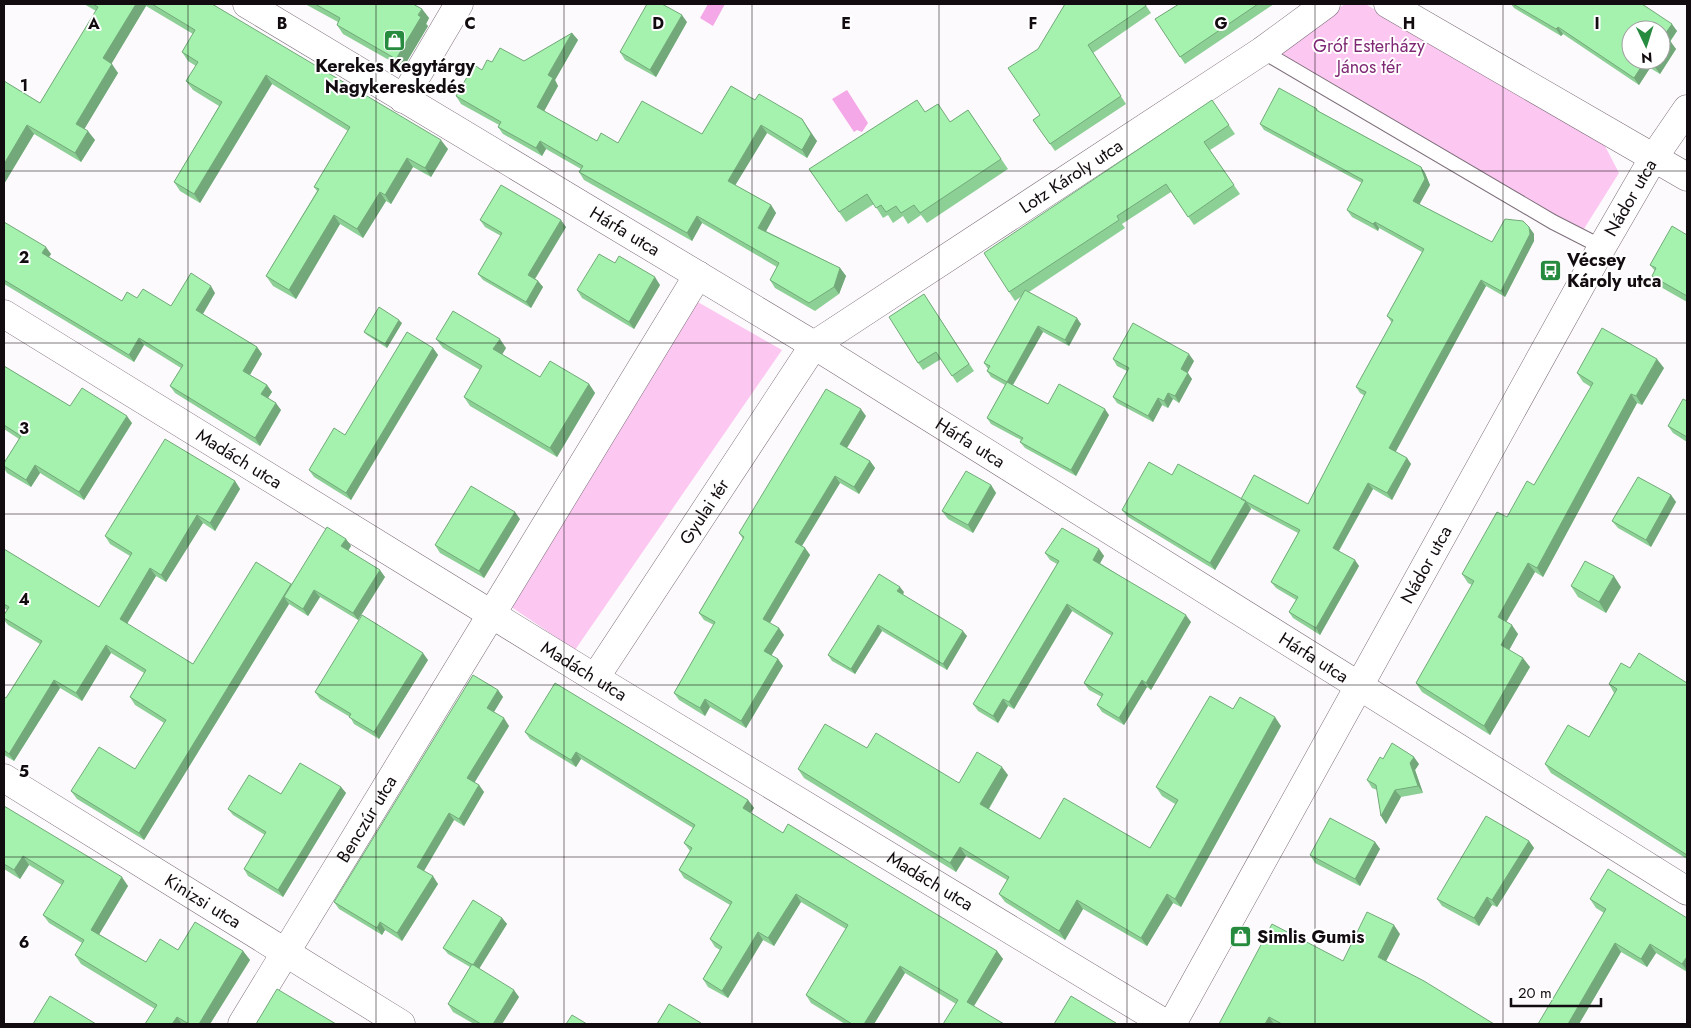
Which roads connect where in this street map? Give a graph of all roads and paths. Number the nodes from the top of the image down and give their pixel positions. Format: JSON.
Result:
{"nodes":[{"id":1,"x":247,"y":4,"type":"edge"},
{"id":2,"x":459,"y":4,"type":"edge"},
{"id":3,"x":1326,"y":4,"type":"edge"},
{"id":4,"x":1388,"y":4,"type":"edge"},
{"id":5,"x":1262,"y":51,"type":"junction"},
{"id":6,"x":403,"y":99,"type":"junction"},
{"id":7,"x":1687,"y":109,"type":"edge"},
{"id":8,"x":1654,"y":157,"type":"junction"},
{"id":9,"x":1687,"y":176,"type":"edge"},
{"id":10,"x":1602,"y":247,"type":"junction"},
{"id":11,"x":698,"y":276,"type":"junction"},
{"id":12,"x":4,"y":314,"type":"edge"},
{"id":13,"x":814,"y":345,"type":"junction"},
{"id":14,"x":491,"y":614,"type":"junction"},
{"id":15,"x":595,"y":678,"type":"junction"},
{"id":16,"x":1359,"y":684,"type":"junction"},
{"id":17,"x":4,"y":778,"type":"edge"},
{"id":18,"x":1687,"y":891,"type":"edge"},
{"id":19,"x":287,"y":953,"type":"junction"},
{"id":20,"x":242,"y":1024,"type":"edge"},
{"id":21,"x":401,"y":1024,"type":"edge"},
{"id":22,"x":1166,"y":1024,"type":"edge"},
{"id":23,"x":1172,"y":1024,"type":"edge"}],
"edges":[{"from":1,"to":6,"type":"street","name":"Hárfa utca"},
{"from":2,"to":6,"type":"street"},
{"from":3,"to":5,"type":"street","name":"Lotz Károly utca"},
{"from":4,"to":8,"type":"street"},
{"from":5,"to":10,"type":"lane"},
{"from":5,"to":13,"type":"street","name":"Lotz Károly utca"},
{"from":6,"to":11,"type":"street","name":"Hárfa utca"},
{"from":7,"to":8,"type":"street","name":"Nádor utca"},
{"from":8,"to":9,"type":"street"},
{"from":8,"to":10,"type":"street","name":"Nádor utca"},
{"from":10,"to":16,"type":"street","name":"Nádor utca"},
{"from":11,"to":13,"type":"street","name":"Hárfa utca"},
{"from":11,"to":14,"type":"street"},
{"from":12,"to":14,"type":"street","name":"Madách utca"},
{"from":13,"to":15,"type":"street","name":"Gyulai tér"},
{"from":13,"to":16,"type":"street","name":"Hárfa utca"},
{"from":14,"to":15,"type":"street","name":"Madách utca"},
{"from":14,"to":19,"type":"street","name":"Benczúr utca"},
{"from":15,"to":22,"type":"street","name":"Madách utca"},
{"from":16,"to":18,"type":"street","name":"Hárfa utca"},
{"from":16,"to":23,"type":"street","name":"Nádor utca"},
{"from":17,"to":19,"type":"street","name":"Kinizsi utca"},
{"from":19,"to":20,"type":"street","name":"Benczúr utca"},
{"from":19,"to":21,"type":"street","name":"Kinizsi utca"}]}
